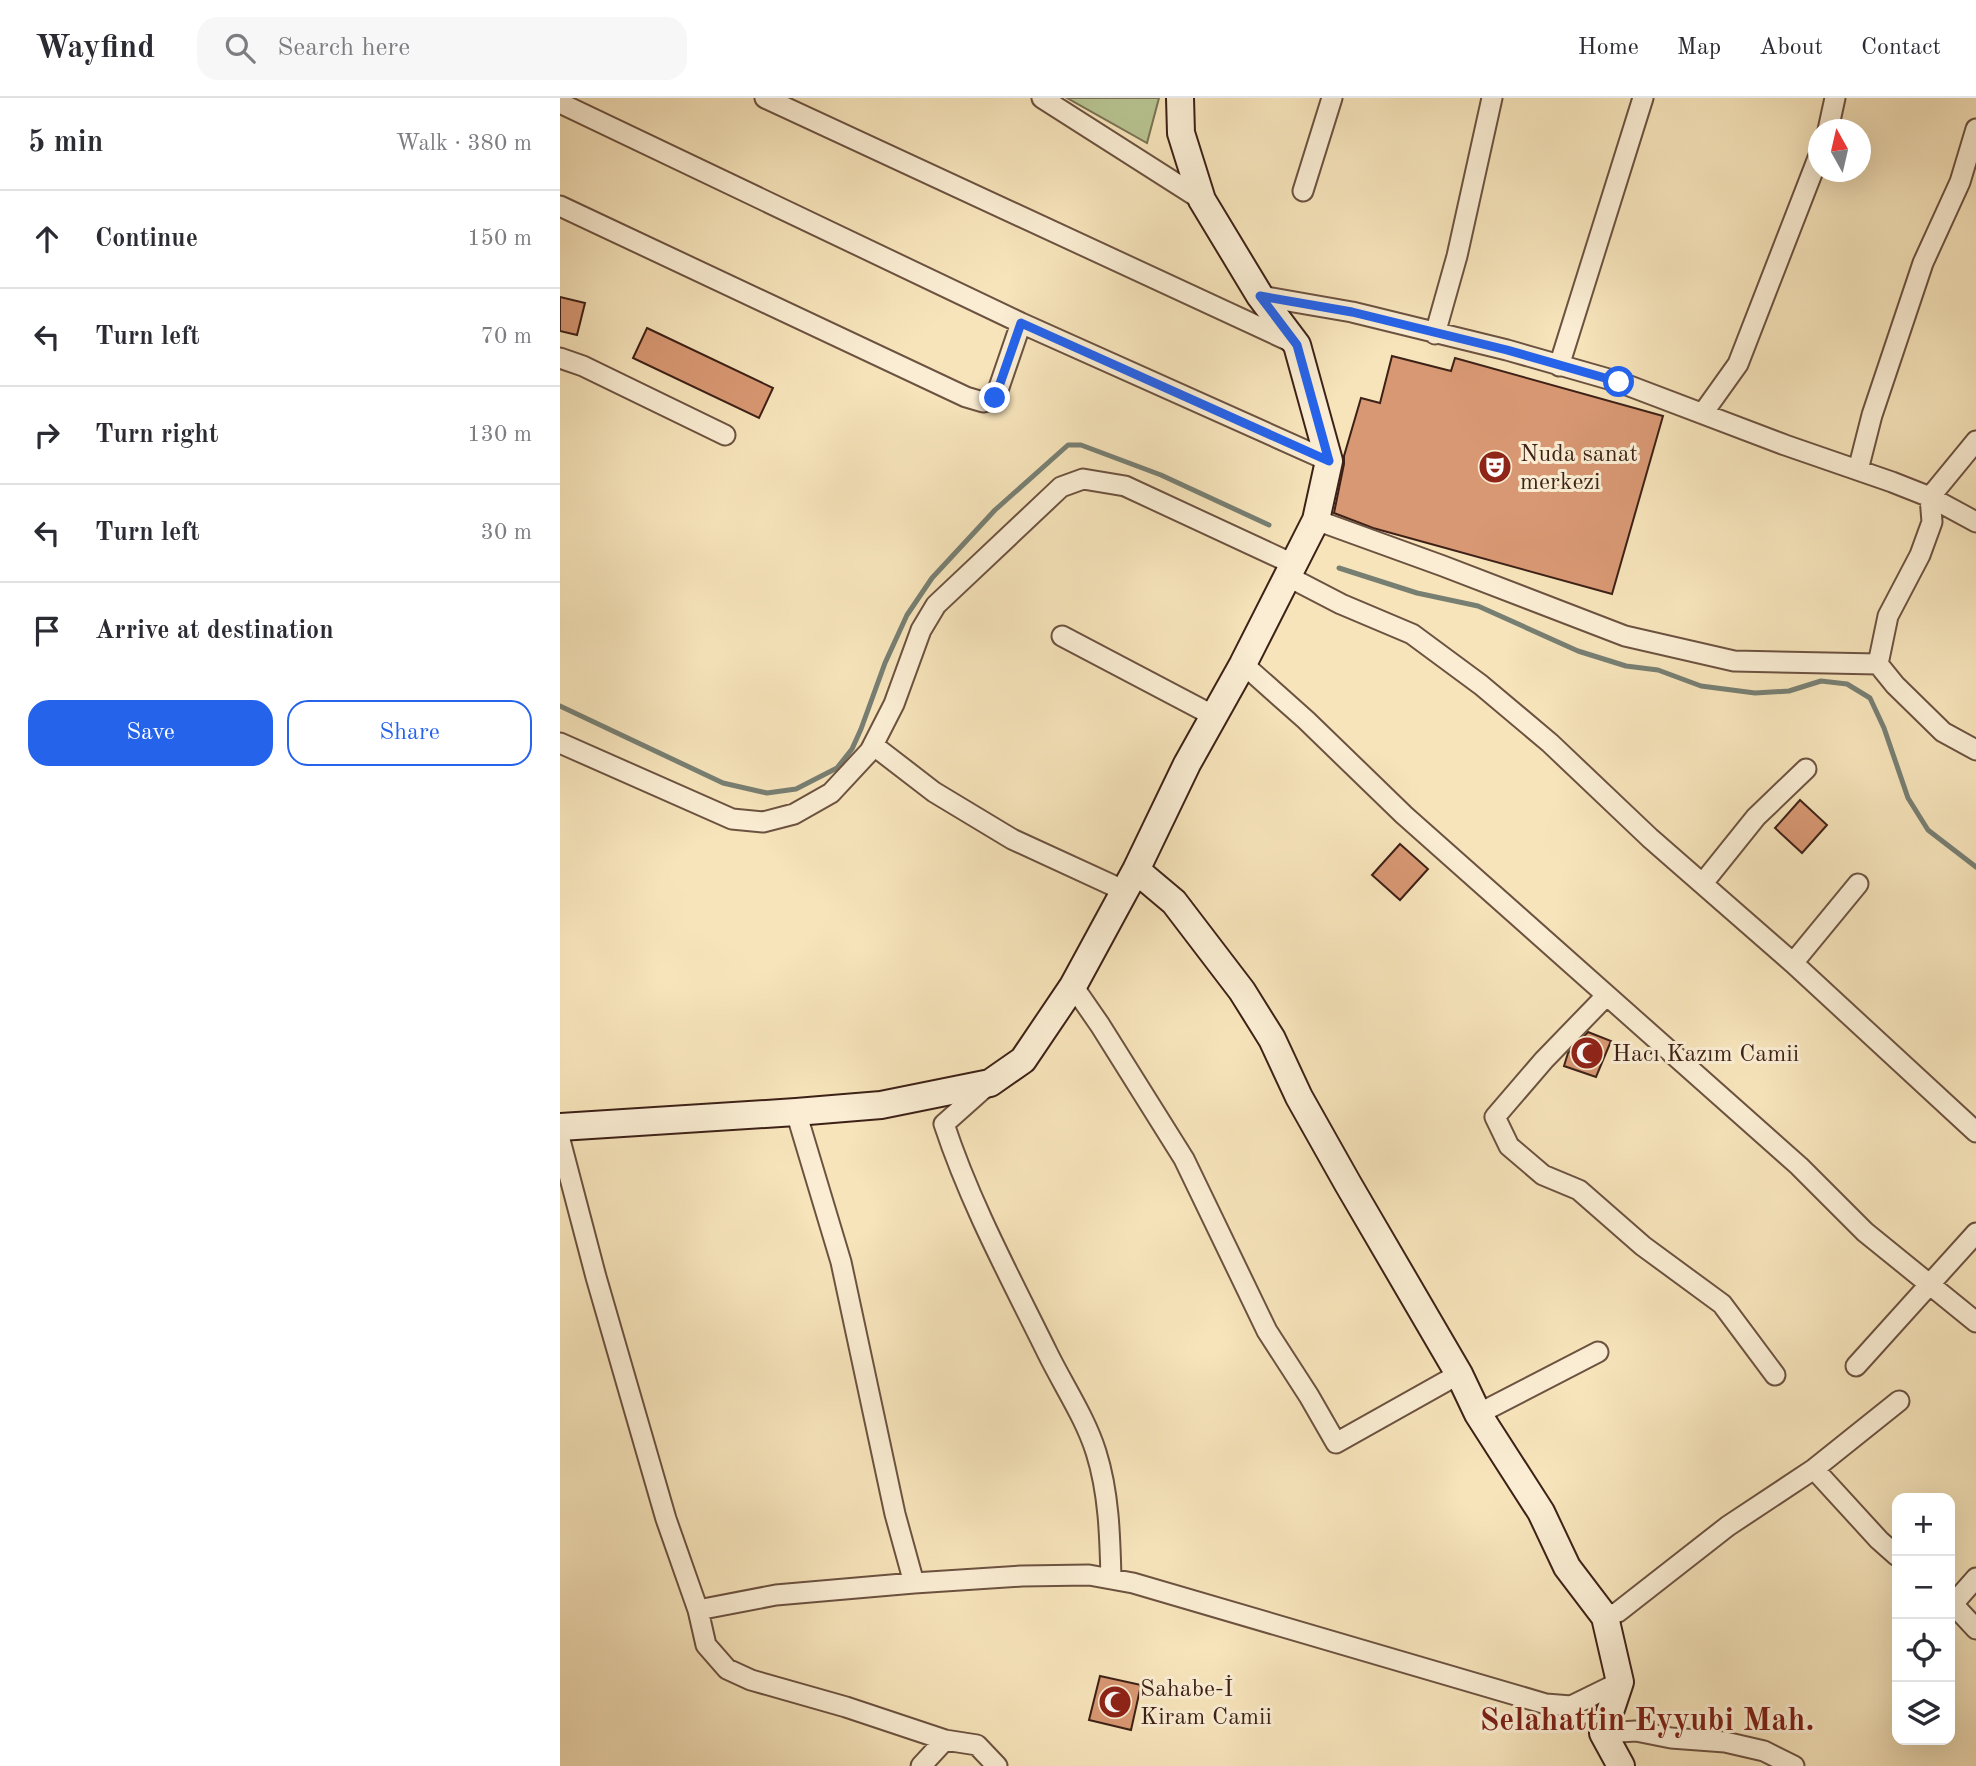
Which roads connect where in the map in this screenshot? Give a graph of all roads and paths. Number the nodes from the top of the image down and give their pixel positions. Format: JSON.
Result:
{"nodes":[{"id":1,"x":765,"y":98,"type":"edge"},
{"id":2,"x":1042,"y":98,"type":"edge"},
{"id":3,"x":1180,"y":98,"type":"edge"},
{"id":4,"x":1332,"y":98,"type":"edge"},
{"id":5,"x":1492,"y":98,"type":"edge"},
{"id":6,"x":1643,"y":98,"type":"edge"},
{"id":7,"x":1835,"y":98,"type":"edge"},
{"id":8,"x":560,"y":103,"type":"edge"},
{"id":9,"x":1830,"y":119,"type":"edge"},
{"id":10,"x":1976,"y":129,"type":"edge"},
{"id":11,"x":1809,"y":182,"type":"edge"},
{"id":12,"x":1303,"y":191,"type":"dead end"},
{"id":13,"x":1202,"y":200,"type":"junction"},
{"id":14,"x":560,"y":206,"type":"edge"},
{"id":15,"x":1260,"y":296,"type":"junction"},
{"id":16,"x":1021,"y":323,"type":"junction"},
{"id":17,"x":1435,"y":334,"type":"junction"},
{"id":18,"x":1297,"y":345,"type":"junction"},
{"id":19,"x":560,"y":358,"type":"edge"},
{"id":20,"x":1559,"y":366,"type":"junction"},
{"id":21,"x":1703,"y":413,"type":"junction"},
{"id":22,"x":724,"y":435,"type":"dead end"},
{"id":23,"x":1976,"y":441,"type":"edge"},
{"id":24,"x":1329,"y":461,"type":"junction"},
{"id":25,"x":1858,"y":470,"type":"junction"},
{"id":26,"x":1930,"y":497,"type":"junction"},
{"id":27,"x":1316,"y":520,"type":"junction"},
{"id":28,"x":1976,"y":522,"type":"edge"},
{"id":29,"x":1290,"y":570,"type":"junction"},
{"id":30,"x":1062,"y":636,"type":"dead end"},
{"id":31,"x":1243,"y":664,"type":"junction"},
{"id":32,"x":1878,"y":664,"type":"junction"},
{"id":33,"x":1214,"y":716,"type":"junction"},
{"id":34,"x":560,"y":743,"type":"edge"},
{"id":35,"x":873,"y":745,"type":"junction"},
{"id":36,"x":1976,"y":750,"type":"edge"},
{"id":37,"x":1806,"y":769,"type":"dead end"},
{"id":38,"x":1130,"y":881,"type":"junction"},
{"id":39,"x":1703,"y":883,"type":"junction"},
{"id":40,"x":1858,"y":884,"type":"dead end"},
{"id":41,"x":1793,"y":963,"type":"junction"},
{"id":42,"x":1073,"y":986,"type":"junction"},
{"id":43,"x":1606,"y":996,"type":"junction"},
{"id":44,"x":990,"y":1083,"type":"junction"},
{"id":45,"x":796,"y":1112,"type":"junction"},
{"id":46,"x":560,"y":1127,"type":"edge"},
{"id":47,"x":1976,"y":1132,"type":"edge"},
{"id":48,"x":560,"y":1140,"type":"edge"},
{"id":49,"x":1976,"y":1233,"type":"edge"},
{"id":50,"x":1930,"y":1283,"type":"junction"},
{"id":51,"x":1976,"y":1322,"type":"edge"},
{"id":52,"x":1598,"y":1352,"type":"dead end"},
{"id":53,"x":1856,"y":1366,"type":"dead end"},
{"id":54,"x":1459,"y":1374,"type":"junction"},
{"id":55,"x":1774,"y":1375,"type":"dead end"},
{"id":56,"x":1899,"y":1401,"type":"dead end"},
{"id":57,"x":1478,"y":1414,"type":"junction"},
{"id":58,"x":1814,"y":1469,"type":"junction"},
{"id":59,"x":1892,"y":1552,"type":"edge"},
{"id":60,"x":1976,"y":1578,"type":"edge"},
{"id":61,"x":1111,"y":1579,"type":"junction"},
{"id":62,"x":914,"y":1583,"type":"junction"},
{"id":63,"x":1955,"y":1599,"type":"edge"},
{"id":64,"x":1955,"y":1605,"type":"edge"},
{"id":65,"x":698,"y":1610,"type":"junction"},
{"id":66,"x":1605,"y":1617,"type":"junction"},
{"id":67,"x":1976,"y":1629,"type":"edge"},
{"id":68,"x":1620,"y":1682,"type":"junction"},
{"id":69,"x":1603,"y":1733,"type":"junction"},
{"id":70,"x":945,"y":1740,"type":"junction"},
{"id":71,"x":921,"y":1766,"type":"edge"},
{"id":72,"x":997,"y":1766,"type":"edge"},
{"id":73,"x":1620,"y":1766,"type":"edge"},
{"id":74,"x":1794,"y":1766,"type":"edge"}],
"edges":[{"from":1,"to":18,"type":"street"},
{"from":2,"to":13,"type":"street"},
{"from":3,"to":13,"type":"street"},
{"from":4,"to":12,"type":"street"},
{"from":5,"to":17,"type":"street"},
{"from":6,"to":20,"type":"street"},
{"from":7,"to":9,"type":"street"},
{"from":8,"to":16,"type":"street"},
{"from":10,"to":25,"type":"street"},
{"from":11,"to":21,"type":"street"},
{"from":13,"to":15,"type":"street"},
{"from":14,"to":16,"type":"street"},
{"from":15,"to":17,"type":"street"},
{"from":15,"to":18,"type":"street"},
{"from":16,"to":24,"type":"street"},
{"from":17,"to":20,"type":"street"},
{"from":18,"to":24,"type":"street"},
{"from":19,"to":22,"type":"street"},
{"from":20,"to":21,"type":"street"},
{"from":21,"to":25,"type":"street"},
{"from":23,"to":26,"type":"street"},
{"from":24,"to":27,"type":"street"},
{"from":25,"to":26,"type":"street"},
{"from":26,"to":28,"type":"street"},
{"from":26,"to":32,"type":"street"},
{"from":27,"to":29,"type":"street"},
{"from":27,"to":32,"type":"street"},
{"from":29,"to":31,"type":"street"},
{"from":29,"to":35,"type":"street"},
{"from":29,"to":39,"type":"street"},
{"from":30,"to":33,"type":"street"},
{"from":31,"to":33,"type":"street"},
{"from":31,"to":43,"type":"street"},
{"from":32,"to":36,"type":"street"},
{"from":33,"to":38,"type":"street"},
{"from":34,"to":35,"type":"street"},
{"from":35,"to":38,"type":"street"},
{"from":37,"to":39,"type":"street"},
{"from":38,"to":42,"type":"street"},
{"from":38,"to":54,"type":"street"},
{"from":39,"to":41,"type":"street"},
{"from":40,"to":41,"type":"street"},
{"from":41,"to":47,"type":"street"},
{"from":42,"to":44,"type":"street"},
{"from":42,"to":54,"type":"street"},
{"from":43,"to":50,"type":"street"},
{"from":43,"to":55,"type":"street"},
{"from":44,"to":45,"type":"street"},
{"from":44,"to":61,"type":"street"},
{"from":45,"to":46,"type":"street"},
{"from":45,"to":62,"type":"street"},
{"from":48,"to":65,"type":"street"},
{"from":49,"to":50,"type":"street"},
{"from":50,"to":51,"type":"street"},
{"from":50,"to":53,"type":"street"},
{"from":52,"to":57,"type":"street"},
{"from":54,"to":57,"type":"street"},
{"from":56,"to":58,"type":"street"},
{"from":57,"to":66,"type":"street"},
{"from":58,"to":59,"type":"street"},
{"from":58,"to":66,"type":"street"},
{"from":60,"to":63,"type":"street"},
{"from":61,"to":62,"type":"street"},
{"from":61,"to":68,"type":"street"},
{"from":62,"to":65,"type":"street"},
{"from":64,"to":67,"type":"street"},
{"from":65,"to":70,"type":"street"},
{"from":66,"to":68,"type":"street"},
{"from":68,"to":69,"type":"street"},
{"from":69,"to":73,"type":"street"},
{"from":69,"to":74,"type":"street"},
{"from":70,"to":71,"type":"street"},
{"from":70,"to":72,"type":"street"}]}
